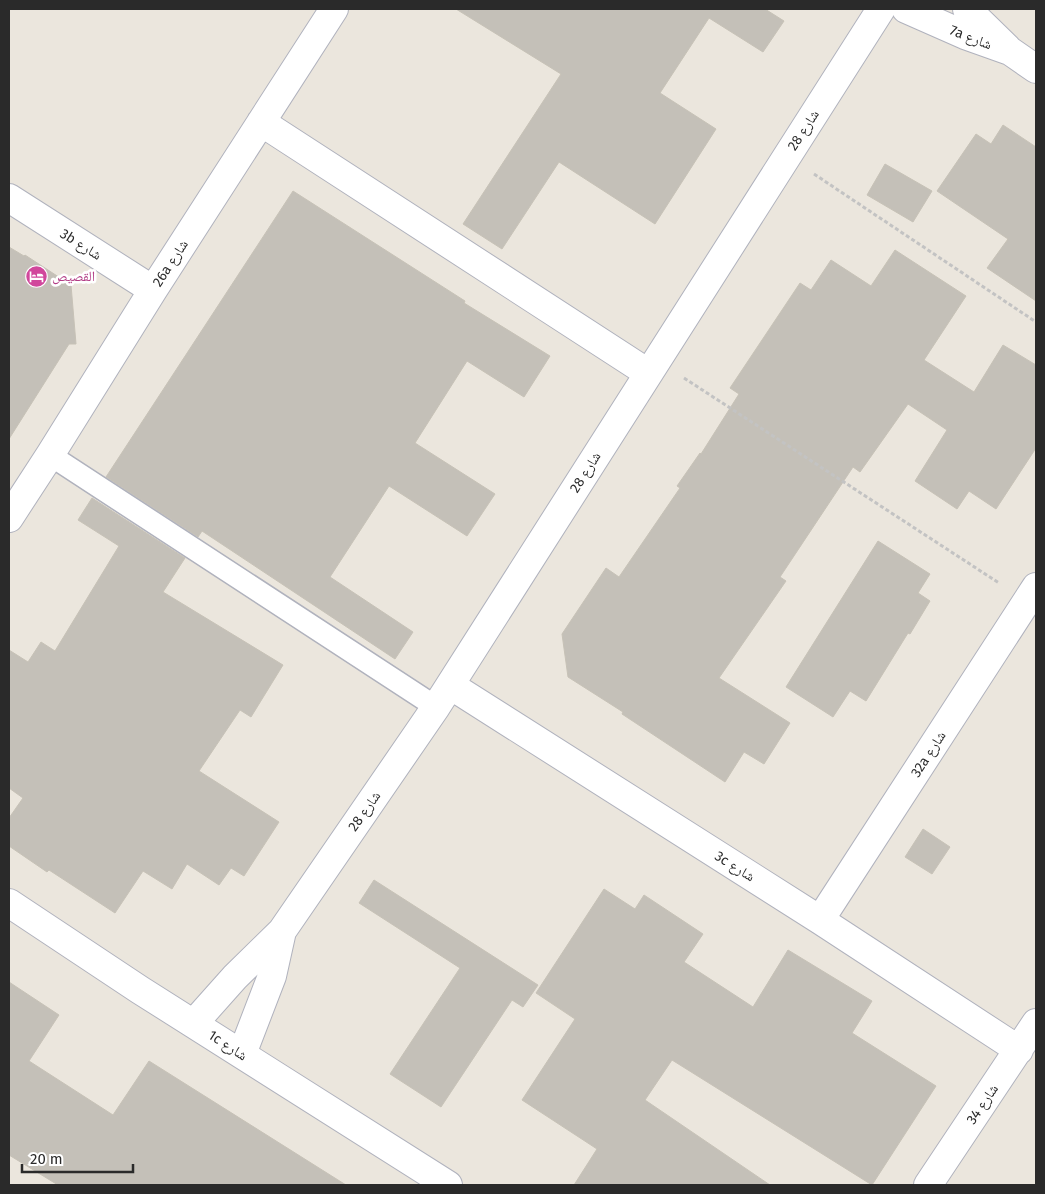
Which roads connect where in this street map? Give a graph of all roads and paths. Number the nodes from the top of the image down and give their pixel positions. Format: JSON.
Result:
{"nodes":[{"id":1,"x":334,"y":9,"type":"edge"},
{"id":2,"x":881,"y":9,"type":"edge"},
{"id":3,"x":906,"y":9,"type":"edge"},
{"id":4,"x":967,"y":9,"type":"edge"},
{"id":5,"x":1010,"y":51,"type":"junction"},
{"id":6,"x":1036,"y":68,"type":"edge"},
{"id":7,"x":261,"y":122,"type":"junction"},
{"id":8,"x":787,"y":156,"type":"junction"},
{"id":9,"x":9,"y":198,"type":"edge"},
{"id":10,"x":153,"y":290,"type":"junction"},
{"id":11,"x":1036,"y":322,"type":"edge"},
{"id":12,"x":653,"y":366,"type":"junction"},
{"id":13,"x":50,"y":455,"type":"junction"},
{"id":14,"x":9,"y":518,"type":"edge"},
{"id":15,"x":1032,"y":594,"type":"edge"},
{"id":16,"x":443,"y":696,"type":"junction"},
{"id":17,"x":9,"y":903,"type":"edge"},
{"id":18,"x":820,"y":920,"type":"junction"},
{"id":19,"x":282,"y":930,"type":"junction"},
{"id":20,"x":194,"y":1023,"type":"junction"},
{"id":21,"x":1036,"y":1023,"type":"edge"},
{"id":22,"x":1019,"y":1050,"type":"junction"},
{"id":23,"x":242,"y":1054,"type":"junction"},
{"id":24,"x":448,"y":1185,"type":"edge"},
{"id":25,"x":928,"y":1185,"type":"edge"}],
"edges":[{"from":1,"to":7,"type":"street","name":"26a شارع"},
{"from":2,"to":8,"type":"street","name":"شارع 28"},
{"from":3,"to":5,"type":"street","name":"7a شارع"},
{"from":4,"to":5,"type":"street","name":"7a شارع"},
{"from":5,"to":6,"type":"street","name":"7a شارع"},
{"from":7,"to":10,"type":"street","name":"26a شارع"},
{"from":7,"to":12,"type":"street"},
{"from":8,"to":11,"type":"path"},
{"from":8,"to":12,"type":"street","name":"شارع 28"},
{"from":9,"to":10,"type":"street","name":"3b شارع"},
{"from":10,"to":13,"type":"street","name":"26a شارع"},
{"from":12,"to":15,"type":"path"},
{"from":12,"to":16,"type":"street","name":"شارع 28"},
{"from":13,"to":14,"type":"street","name":"26a شارع"},
{"from":13,"to":16,"type":"lane"},
{"from":15,"to":18,"type":"street","name":"32a شارع"},
{"from":16,"to":18,"type":"street","name":"3c شارع"},
{"from":16,"to":19,"type":"street","name":"شارع 28"},
{"from":17,"to":20,"type":"street","name":"1c شارع"},
{"from":18,"to":22,"type":"street","name":"3c شارع"},
{"from":19,"to":20,"type":"street","name":"شارع 28"},
{"from":19,"to":23,"type":"street","name":"شارع 28"},
{"from":20,"to":23,"type":"street","name":"1c شارع"},
{"from":21,"to":22,"type":"street","name":"شارع 34"},
{"from":22,"to":25,"type":"street","name":"شارع 34"},
{"from":23,"to":24,"type":"street","name":"1c شارع"}]}
